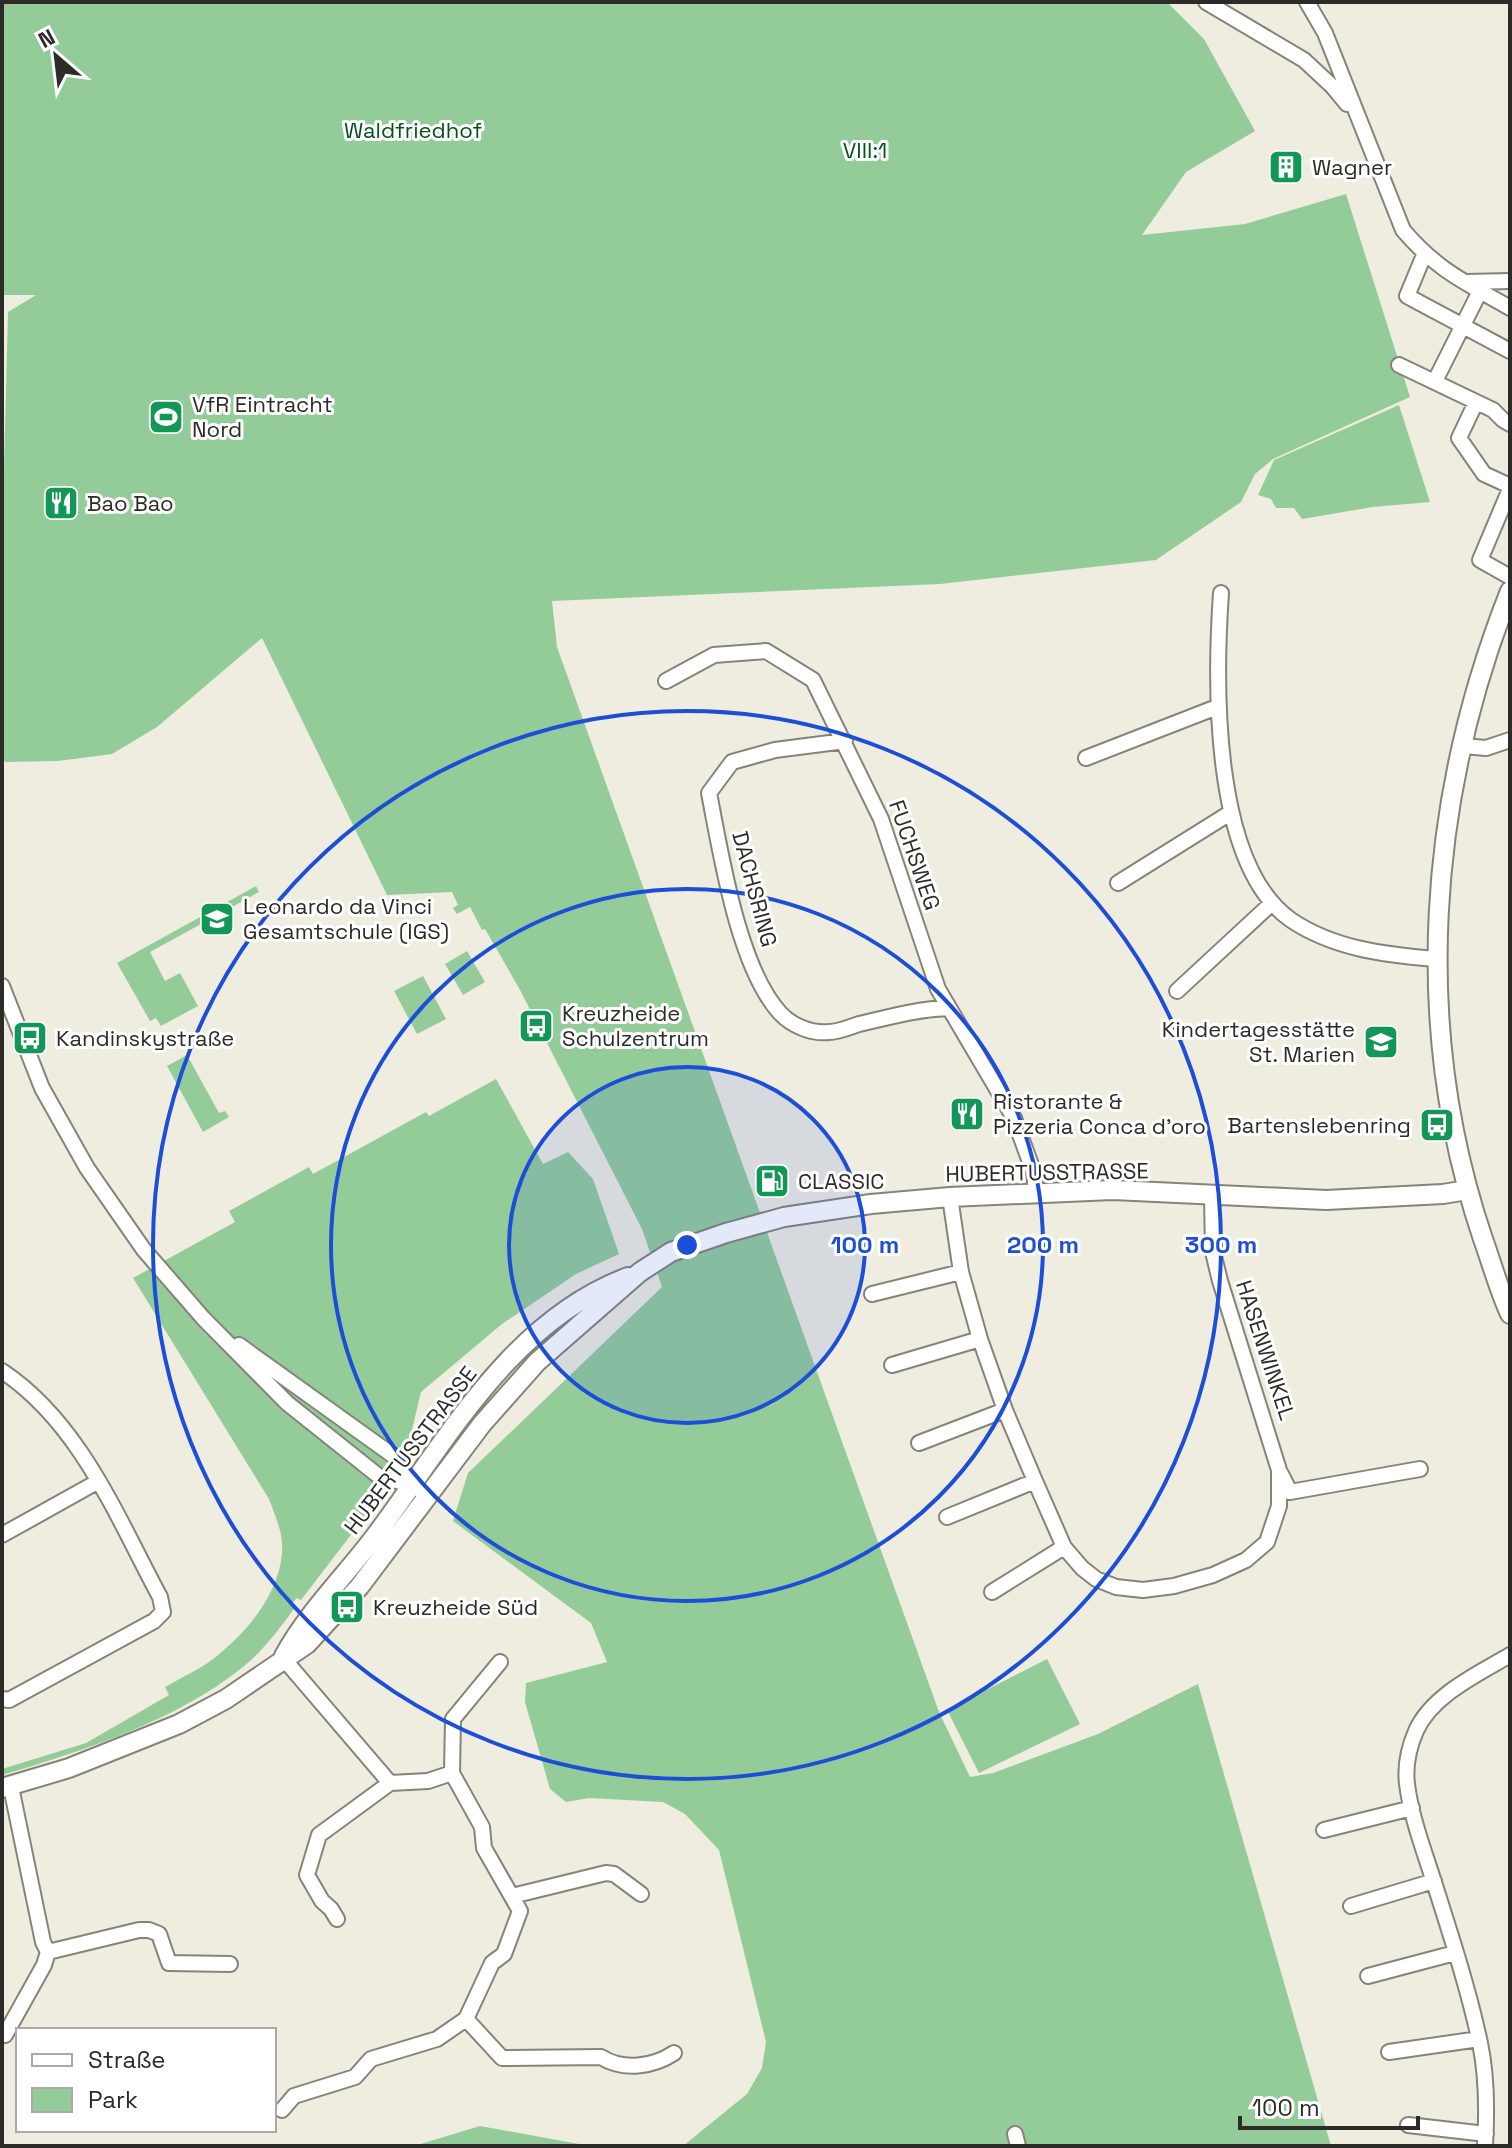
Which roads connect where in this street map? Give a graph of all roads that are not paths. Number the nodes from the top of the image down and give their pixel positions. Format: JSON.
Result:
{"nodes":[{"id":1,"x":1206,"y":2,"type":"edge"},
{"id":2,"x":1307,"y":2,"type":"edge"},
{"id":3,"x":1356,"y":115,"type":"junction"},
{"id":4,"x":1424,"y":255,"type":"junction"},
{"id":5,"x":1510,"y":281,"type":"edge"},
{"id":6,"x":1463,"y":282,"type":"junction"},
{"id":7,"x":1480,"y":291,"type":"junction"},
{"id":8,"x":1510,"y":308,"type":"edge"},
{"id":9,"x":1462,"y":324,"type":"junction"},
{"id":10,"x":1510,"y":351,"type":"edge"},
{"id":11,"x":1399,"y":365,"type":"dead end"},
{"id":12,"x":1435,"y":381,"type":"junction"},
{"id":13,"x":1476,"y":402,"type":"junction"},
{"id":14,"x":1510,"y":424,"type":"edge"},
{"id":15,"x":1510,"y":488,"type":"edge"},
{"id":16,"x":1510,"y":577,"type":"edge"},
{"id":17,"x":1510,"y":591,"type":"edge"},
{"id":18,"x":1221,"y":593,"type":"dead end"},
{"id":19,"x":666,"y":681,"type":"dead end"},
{"id":20,"x":1217,"y":707,"type":"junction"},
{"id":21,"x":1510,"y":740,"type":"edge"},
{"id":22,"x":845,"y":741,"type":"junction"},
{"id":23,"x":1463,"y":746,"type":"junction"},
{"id":24,"x":1086,"y":758,"type":"dead end"},
{"id":25,"x":1230,"y":813,"type":"junction"},
{"id":26,"x":1118,"y":883,"type":"dead end"},
{"id":27,"x":1272,"y":903,"type":"junction"},
{"id":28,"x":1436,"y":959,"type":"junction"},
{"id":29,"x":2,"y":986,"type":"edge"},
{"id":30,"x":1177,"y":991,"type":"dead end"},
{"id":31,"x":949,"y":1008,"type":"junction"},
{"id":32,"x":1467,"y":1190,"type":"junction"},
{"id":33,"x":1036,"y":1192,"type":"junction"},
{"id":34,"x":1212,"y":1196,"type":"junction"},
{"id":35,"x":950,"y":1197,"type":"junction"},
{"id":36,"x":640,"y":1272,"type":"junction"},
{"id":37,"x":961,"y":1272,"type":"junction"},
{"id":38,"x":872,"y":1294,"type":"dead end"},
{"id":39,"x":1508,"y":1305,"type":"edge"},
{"id":40,"x":203,"y":1318,"type":"junction"},
{"id":41,"x":980,"y":1339,"type":"junction"},
{"id":42,"x":892,"y":1365,"type":"dead end"},
{"id":43,"x":2,"y":1371,"type":"edge"},
{"id":44,"x":1005,"y":1410,"type":"junction"},
{"id":45,"x":919,"y":1443,"type":"dead end"},
{"id":46,"x":1420,"y":1469,"type":"dead end"},
{"id":47,"x":1279,"y":1470,"type":"junction"},
{"id":48,"x":1035,"y":1481,"type":"junction"},
{"id":49,"x":97,"y":1482,"type":"junction"},
{"id":50,"x":411,"y":1484,"type":"junction"},
{"id":51,"x":427,"y":1495,"type":"junction"},
{"id":52,"x":947,"y":1517,"type":"dead end"},
{"id":53,"x":2,"y":1535,"type":"edge"},
{"id":54,"x":1064,"y":1547,"type":"junction"},
{"id":55,"x":992,"y":1592,"type":"dead end"},
{"id":56,"x":1510,"y":1655,"type":"edge"},
{"id":57,"x":283,"y":1658,"type":"junction"},
{"id":58,"x":500,"y":1662,"type":"dead end"},
{"id":59,"x":2,"y":1699,"type":"edge"},
{"id":60,"x":452,"y":1773,"type":"junction"},
{"id":61,"x":390,"y":1783,"type":"junction"},
{"id":62,"x":6,"y":1787,"type":"edge"},
{"id":63,"x":1412,"y":1808,"type":"junction"},
{"id":64,"x":1324,"y":1830,"type":"dead end"},
{"id":65,"x":1434,"y":1881,"type":"junction"},
{"id":66,"x":641,"y":1894,"type":"dead end"},
{"id":67,"x":512,"y":1896,"type":"junction"},
{"id":68,"x":1351,"y":1906,"type":"dead end"},
{"id":69,"x":337,"y":1919,"type":"dead end"},
{"id":70,"x":48,"y":1952,"type":"junction"},
{"id":71,"x":1455,"y":1953,"type":"junction"},
{"id":72,"x":230,"y":1964,"type":"dead end"},
{"id":73,"x":1368,"y":1976,"type":"dead end"},
{"id":74,"x":466,"y":2019,"type":"junction"},
{"id":75,"x":8,"y":2037,"type":"edge"},
{"id":76,"x":1479,"y":2039,"type":"junction"},
{"id":77,"x":1389,"y":2052,"type":"dead end"},
{"id":78,"x":674,"y":2053,"type":"dead end"},
{"id":79,"x":282,"y":2110,"type":"dead end"},
{"id":80,"x":1408,"y":2125,"type":"dead end"},
{"id":81,"x":1485,"y":2140,"type":"edge"}],
"edges":[{"from":1,"to":3,"type":"street"},
{"from":2,"to":3,"type":"street"},
{"from":3,"to":4,"type":"street"},
{"from":4,"to":6,"type":"street"},
{"from":4,"to":9,"type":"street"},
{"from":5,"to":6,"type":"street"},
{"from":6,"to":7,"type":"street"},
{"from":7,"to":8,"type":"street"},
{"from":7,"to":9,"type":"street"},
{"from":9,"to":10,"type":"street"},
{"from":9,"to":12,"type":"street"},
{"from":11,"to":12,"type":"street"},
{"from":12,"to":13,"type":"street"},
{"from":13,"to":14,"type":"street"},
{"from":13,"to":15,"type":"street"},
{"from":15,"to":16,"type":"street"},
{"from":17,"to":23,"type":"street"},
{"from":18,"to":20,"type":"street"},
{"from":19,"to":22,"type":"street","name":"FUCHSWEG"},
{"from":20,"to":24,"type":"street"},
{"from":20,"to":25,"type":"street"},
{"from":21,"to":23,"type":"street"},
{"from":22,"to":31,"type":"street","name":"FUCHSWEG"},
{"from":22,"to":31,"type":"street","name":"DACHSRING"},
{"from":23,"to":28,"type":"street"},
{"from":25,"to":26,"type":"street"},
{"from":25,"to":27,"type":"street"},
{"from":27,"to":28,"type":"street"},
{"from":27,"to":30,"type":"street"},
{"from":28,"to":32,"type":"street"},
{"from":29,"to":40,"type":"street"},
{"from":31,"to":33,"type":"street","name":"FUCHSWEG"},
{"from":32,"to":34,"type":"street","name":"HUBERTUSSTRASSE"},
{"from":32,"to":39,"type":"street"},
{"from":33,"to":34,"type":"street","name":"HUBERTUSSTRASSE"},
{"from":33,"to":35,"type":"street","name":"HUBERTUSSTRASSE"},
{"from":34,"to":47,"type":"street","name":"HASENWINKEL"},
{"from":35,"to":36,"type":"street","name":"HUBERTUSSTRASSE"},
{"from":35,"to":37,"type":"street","name":"HASENWINKEL"},
{"from":36,"to":50,"type":"street","name":"HUBERTUSSTRASSE"},
{"from":36,"to":51,"type":"street","name":"HUBERTUSSTRASSE"},
{"from":37,"to":38,"type":"street"},
{"from":37,"to":41,"type":"street","name":"HASENWINKEL"},
{"from":40,"to":50,"type":"street"},
{"from":40,"to":50,"type":"street"},
{"from":41,"to":42,"type":"street"},
{"from":41,"to":44,"type":"street","name":"HASENWINKEL"},
{"from":43,"to":49,"type":"street"},
{"from":44,"to":45,"type":"street"},
{"from":44,"to":48,"type":"street","name":"HASENWINKEL"},
{"from":46,"to":47,"type":"street"},
{"from":47,"to":54,"type":"street","name":"HASENWINKEL"},
{"from":48,"to":52,"type":"street"},
{"from":48,"to":54,"type":"street","name":"HASENWINKEL"},
{"from":49,"to":53,"type":"street"},
{"from":49,"to":59,"type":"street"},
{"from":50,"to":51,"type":"street"},
{"from":50,"to":57,"type":"street","name":"HUBERTUSSTRASSE"},
{"from":51,"to":57,"type":"street","name":"HUBERTUSSTRASSE"},
{"from":54,"to":55,"type":"street"},
{"from":56,"to":63,"type":"street"},
{"from":57,"to":61,"type":"street"},
{"from":57,"to":62,"type":"street","name":"HUBERTUSSTRASSE"},
{"from":58,"to":60,"type":"street"},
{"from":60,"to":61,"type":"street"},
{"from":60,"to":67,"type":"street"},
{"from":61,"to":69,"type":"street"},
{"from":62,"to":70,"type":"street"},
{"from":63,"to":64,"type":"street"},
{"from":63,"to":65,"type":"street"},
{"from":65,"to":68,"type":"street"},
{"from":65,"to":71,"type":"street"},
{"from":66,"to":67,"type":"street"},
{"from":67,"to":74,"type":"street"},
{"from":70,"to":72,"type":"street"},
{"from":70,"to":75,"type":"street"},
{"from":71,"to":73,"type":"street"},
{"from":71,"to":76,"type":"street"},
{"from":74,"to":78,"type":"street"},
{"from":74,"to":79,"type":"street"},
{"from":76,"to":77,"type":"street"},
{"from":76,"to":81,"type":"street"},
{"from":80,"to":81,"type":"street"}]}
